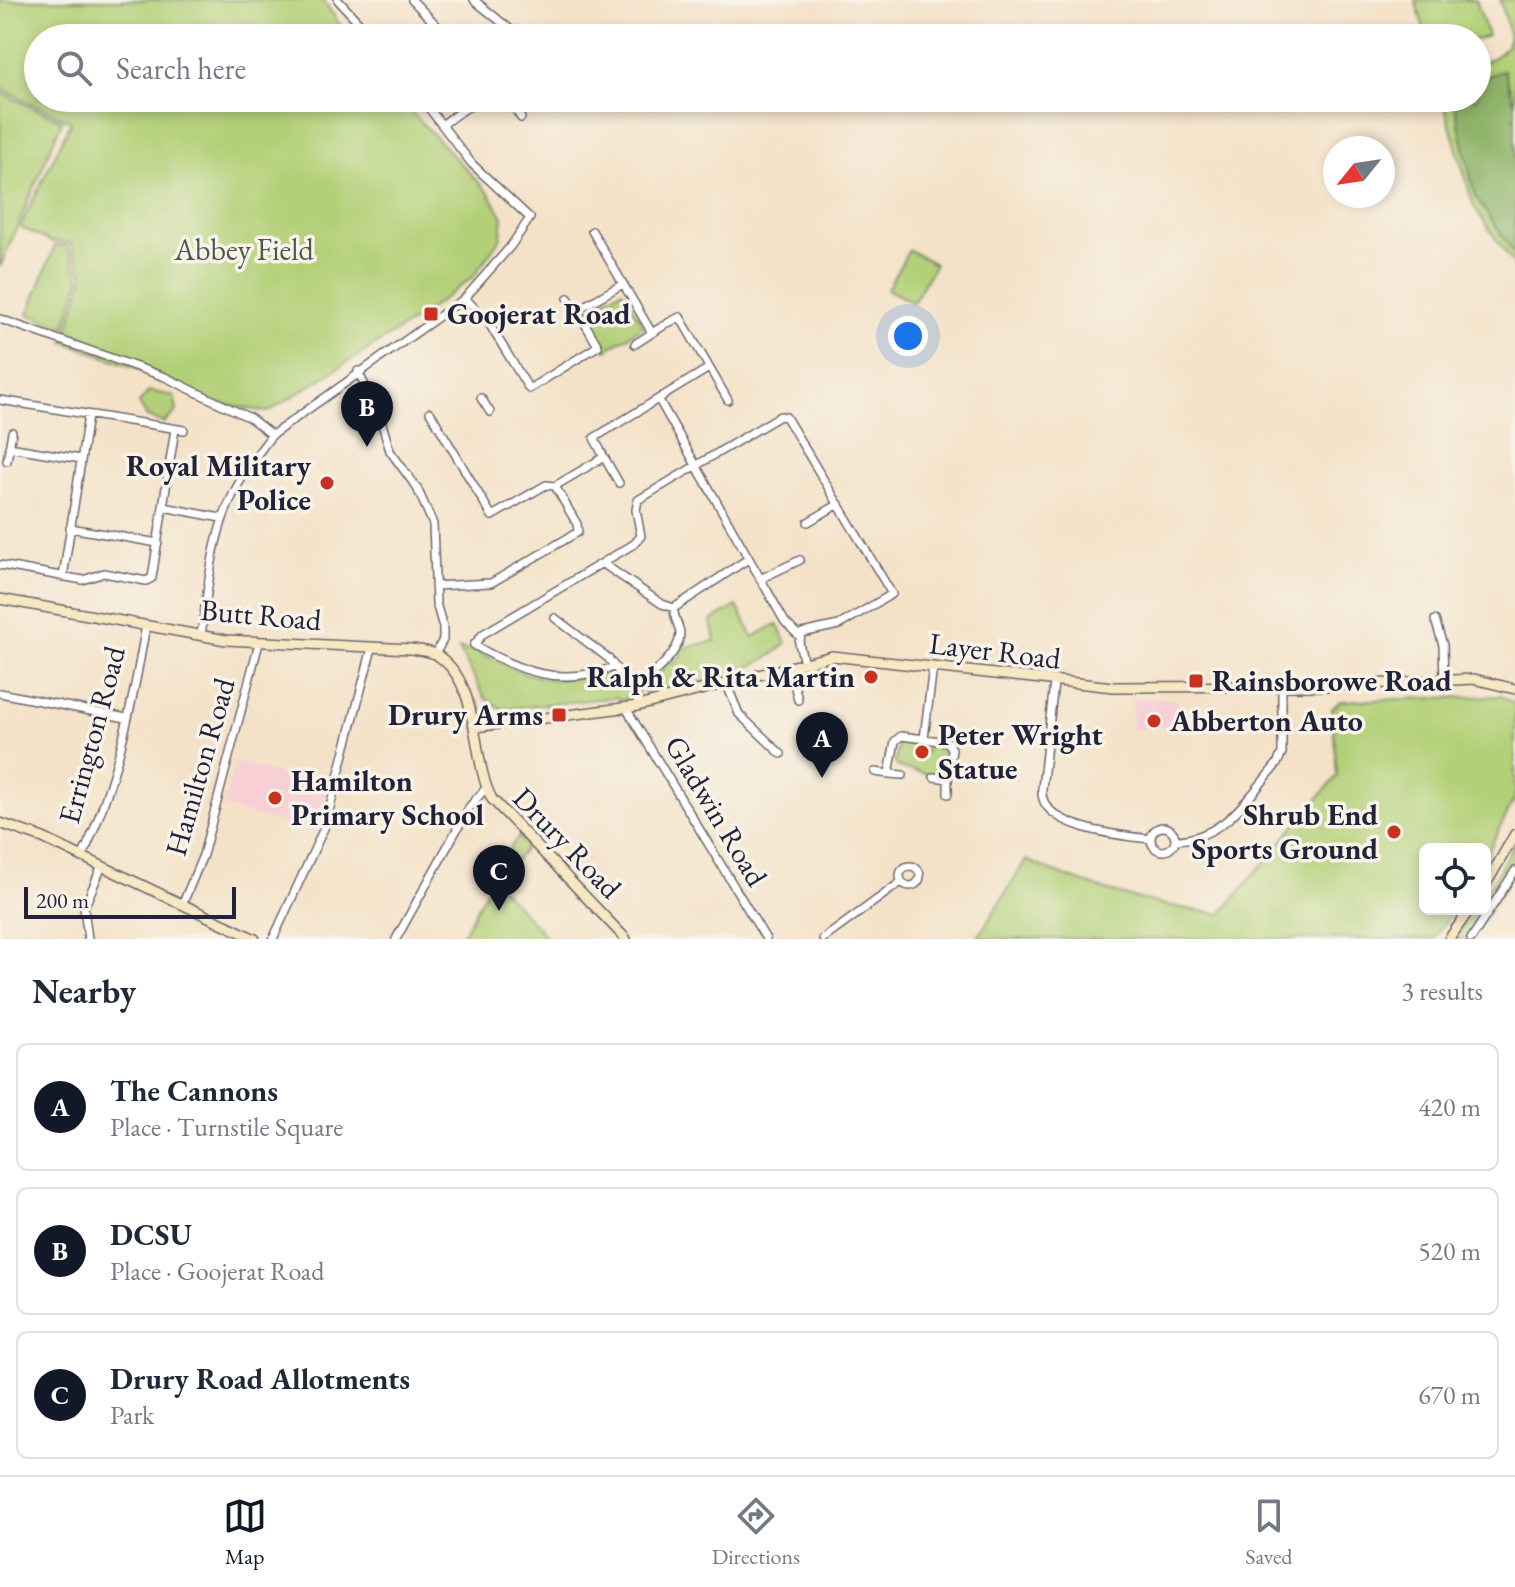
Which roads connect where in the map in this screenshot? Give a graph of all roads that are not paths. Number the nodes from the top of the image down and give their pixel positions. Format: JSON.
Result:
{"nodes":[{"id":1,"x":338,"y":0,"type":"edge"},
{"id":2,"x":412,"y":0,"type":"edge"},
{"id":3,"x":474,"y":0,"type":"edge"},
{"id":4,"x":360,"y":24,"type":"edge"},
{"id":5,"x":435,"y":24,"type":"edge"},
{"id":6,"x":504,"y":24,"type":"edge"},
{"id":7,"x":432,"y":112,"type":"edge"},
{"id":8,"x":460,"y":112,"type":"edge"},
{"id":9,"x":518,"y":112,"type":"edge"},
{"id":10,"x":521,"y":118,"type":"dead end"},
{"id":11,"x":442,"y":125,"type":"junction"},
{"id":12,"x":592,"y":231,"type":"dead end"},
{"id":13,"x":623,"y":284,"type":"junction"},
{"id":14,"x":465,"y":298,"type":"junction"},
{"id":15,"x":568,"y":298,"type":"dead end"},
{"id":16,"x":577,"y":310,"type":"junction"},
{"id":17,"x":0,"y":319,"type":"edge"},
{"id":18,"x":652,"y":333,"type":"junction"},
{"id":19,"x":635,"y":344,"type":"dead end"},
{"id":20,"x":709,"y":368,"type":"junction"},
{"id":21,"x":358,"y":371,"type":"junction"},
{"id":22,"x":481,"y":398,"type":"dead end"},
{"id":23,"x":0,"y":400,"type":"edge"},
{"id":24,"x":659,"y":400,"type":"junction"},
{"id":25,"x":728,"y":400,"type":"dead end"},
{"id":26,"x":430,"y":412,"type":"dead end"},
{"id":27,"x":490,"y":412,"type":"dead end"},
{"id":28,"x":88,"y":416,"type":"junction"},
{"id":29,"x":175,"y":429,"type":"junction"},
{"id":30,"x":184,"y":430,"type":"dead end"},
{"id":31,"x":12,"y":432,"type":"dead end"},
{"id":32,"x":272,"y":435,"type":"junction"},
{"id":33,"x":9,"y":447,"type":"junction"},
{"id":34,"x":604,"y":457,"type":"junction"},
{"id":35,"x":81,"y":459,"type":"junction"},
{"id":36,"x":7,"y":461,"type":"dead end"},
{"id":37,"x":696,"y":464,"type":"junction"},
{"id":38,"x":619,"y":483,"type":"dead end"},
{"id":39,"x":555,"y":486,"type":"junction"},
{"id":40,"x":839,"y":504,"type":"junction"},
{"id":41,"x":164,"y":507,"type":"junction"},
{"id":42,"x":221,"y":518,"type":"junction"},
{"id":43,"x":808,"y":522,"type":"dead end"},
{"id":44,"x":70,"y":528,"type":"junction"},
{"id":45,"x":158,"y":543,"type":"junction"},
{"id":46,"x":748,"y":559,"type":"junction"},
{"id":47,"x":800,"y":560,"type":"dead end"},
{"id":48,"x":602,"y":563,"type":"junction"},
{"id":49,"x":0,"y":565,"type":"edge"},
{"id":50,"x":63,"y":577,"type":"junction"},
{"id":51,"x":760,"y":579,"type":"junction"},
{"id":52,"x":435,"y":586,"type":"junction"},
{"id":53,"x":0,"y":599,"type":"edge"},
{"id":54,"x":674,"y":608,"type":"junction"},
{"id":55,"x":555,"y":618,"type":"dead end"},
{"id":56,"x":1435,"y":620,"type":"dead end"},
{"id":57,"x":146,"y":625,"type":"junction"},
{"id":58,"x":201,"y":635,"type":"junction"},
{"id":59,"x":800,"y":637,"type":"junction"},
{"id":60,"x":259,"y":643,"type":"junction"},
{"id":61,"x":372,"y":648,"type":"junction"},
{"id":62,"x":435,"y":654,"type":"junction"},
{"id":63,"x":804,"y":663,"type":"junction"},
{"id":64,"x":614,"y":667,"type":"junction"},
{"id":65,"x":790,"y":667,"type":"junction"},
{"id":66,"x":933,"y":667,"type":"junction"},
{"id":67,"x":1444,"y":680,"type":"junction"},
{"id":68,"x":1054,"y":683,"type":"junction"},
{"id":69,"x":636,"y":685,"type":"junction"},
{"id":70,"x":727,"y":685,"type":"junction"},
{"id":71,"x":1282,"y":687,"type":"junction"},
{"id":72,"x":1515,"y":689,"type":"edge"},
{"id":73,"x":0,"y":693,"type":"edge"},
{"id":74,"x":798,"y":700,"type":"dead end"},
{"id":75,"x":638,"y":706,"type":"junction"},
{"id":76,"x":626,"y":708,"type":"junction"},
{"id":77,"x":126,"y":718,"type":"junction"},
{"id":78,"x":475,"y":727,"type":"junction"},
{"id":79,"x":924,"y":738,"type":"junction"},
{"id":80,"x":781,"y":754,"type":"dead end"},
{"id":81,"x":875,"y":772,"type":"dead end"},
{"id":82,"x":889,"y":774,"type":"junction"},
{"id":83,"x":903,"y":775,"type":"dead end"},
{"id":84,"x":934,"y":777,"type":"dead end"},
{"id":85,"x":948,"y":779,"type":"junction"},
{"id":86,"x":486,"y":788,"type":"junction"},
{"id":87,"x":948,"y":794,"type":"dead end"},
{"id":88,"x":0,"y":823,"type":"edge"},
{"id":89,"x":1515,"y":834,"type":"edge"},
{"id":90,"x":1151,"y":839,"type":"junction"},
{"id":91,"x":1175,"y":840,"type":"junction"},
{"id":92,"x":82,"y":857,"type":"junction"},
{"id":93,"x":102,"y":866,"type":"junction"},
{"id":94,"x":1515,"y":871,"type":"edge"},
{"id":95,"x":1491,"y":876,"type":"edge"},
{"id":96,"x":901,"y":882,"type":"dead end"},
{"id":97,"x":183,"y":903,"type":"junction"},
{"id":98,"x":1466,"y":915,"type":"edge"},
{"id":99,"x":238,"y":935,"type":"edge"},
{"id":100,"x":88,"y":939,"type":"edge"},
{"id":101,"x":255,"y":939,"type":"edge"},
{"id":102,"x":273,"y":939,"type":"edge"},
{"id":103,"x":396,"y":939,"type":"edge"},
{"id":104,"x":626,"y":939,"type":"edge"},
{"id":105,"x":766,"y":939,"type":"edge"},
{"id":106,"x":823,"y":939,"type":"edge"},
{"id":107,"x":1449,"y":939,"type":"edge"},
{"id":108,"x":1471,"y":939,"type":"edge"}],
"edges":[{"from":1,"to":4,"type":"street"},
{"from":2,"to":5,"type":"street"},
{"from":3,"to":6,"type":"street"},
{"from":7,"to":11,"type":"street"},
{"from":8,"to":11,"type":"street"},
{"from":9,"to":10,"type":"street"},
{"from":11,"to":14,"type":"street"},
{"from":12,"to":13,"type":"street"},
{"from":13,"to":16,"type":"street"},
{"from":13,"to":18,"type":"street"},
{"from":14,"to":16,"type":"street"},
{"from":14,"to":21,"type":"street"},
{"from":15,"to":16,"type":"street"},
{"from":17,"to":32,"type":"street"},
{"from":18,"to":19,"type":"street"},
{"from":18,"to":20,"type":"street"},
{"from":20,"to":24,"type":"street"},
{"from":20,"to":25,"type":"street"},
{"from":21,"to":32,"type":"street"},
{"from":21,"to":52,"type":"street"},
{"from":22,"to":27,"type":"street"},
{"from":23,"to":28,"type":"street"},
{"from":24,"to":34,"type":"street"},
{"from":24,"to":37,"type":"street"},
{"from":26,"to":39,"type":"street"},
{"from":28,"to":29,"type":"street"},
{"from":28,"to":35,"type":"street"},
{"from":29,"to":30,"type":"street"},
{"from":29,"to":41,"type":"street"},
{"from":31,"to":33,"type":"street"},
{"from":32,"to":42,"type":"street"},
{"from":33,"to":35,"type":"street"},
{"from":33,"to":36,"type":"street"},
{"from":34,"to":38,"type":"street"},
{"from":34,"to":39,"type":"street"},
{"from":35,"to":44,"type":"street"},
{"from":37,"to":40,"type":"street"},
{"from":37,"to":46,"type":"street"},
{"from":37,"to":48,"type":"street"},
{"from":39,"to":52,"type":"street"},
{"from":40,"to":43,"type":"street"},
{"from":40,"to":59,"type":"street"},
{"from":41,"to":42,"type":"street"},
{"from":41,"to":45,"type":"street"},
{"from":42,"to":58,"type":"street"},
{"from":44,"to":45,"type":"street"},
{"from":44,"to":50,"type":"street"},
{"from":45,"to":50,"type":"street"},
{"from":46,"to":51,"type":"street"},
{"from":46,"to":54,"type":"street"},
{"from":47,"to":51,"type":"street"},
{"from":48,"to":54,"type":"street"},
{"from":48,"to":64,"type":"street"},
{"from":49,"to":50,"type":"street"},
{"from":51,"to":59,"type":"street"},
{"from":52,"to":62,"type":"street"},
{"from":53,"to":57,"type":"main road","name":"Butt Road"},
{"from":54,"to":69,"type":"street"},
{"from":55,"to":64,"type":"street"},
{"from":56,"to":67,"type":"street"},
{"from":57,"to":58,"type":"main road","name":"Butt Road"},
{"from":57,"to":77,"type":"street","name":"Errington Road"},
{"from":58,"to":60,"type":"main road","name":"Butt Road"},
{"from":59,"to":63,"type":"street"},
{"from":60,"to":61,"type":"main road","name":"Butt Road"},
{"from":60,"to":97,"type":"street","name":"Hamilton Road"},
{"from":61,"to":62,"type":"main road","name":"Butt Road"},
{"from":61,"to":102,"type":"street"},
{"from":62,"to":78,"type":"main road"},
{"from":63,"to":65,"type":"main road","name":"Layer Road"},
{"from":63,"to":66,"type":"main road","name":"Layer Road"},
{"from":64,"to":69,"type":"street"},
{"from":65,"to":70,"type":"main road","name":"Layer Road"},
{"from":65,"to":74,"type":"street"},
{"from":66,"to":68,"type":"main road","name":"Layer Road"},
{"from":66,"to":79,"type":"street"},
{"from":67,"to":71,"type":"main road","name":"Layer Road"},
{"from":67,"to":72,"type":"main road","name":"Layer Road"},
{"from":68,"to":71,"type":"main road","name":"Layer Road"},
{"from":68,"to":90,"type":"street"},
{"from":69,"to":75,"type":"street"},
{"from":70,"to":75,"type":"main road","name":"Layer Road"},
{"from":70,"to":80,"type":"street"},
{"from":71,"to":91,"type":"street"},
{"from":73,"to":77,"type":"street"},
{"from":75,"to":76,"type":"main road","name":"Layer Road"},
{"from":76,"to":78,"type":"main road","name":"Layer Road"},
{"from":76,"to":105,"type":"street","name":"Gladwin Road"},
{"from":77,"to":92,"type":"street","name":"Errington Road"},
{"from":78,"to":86,"type":"main road","name":"Drury Road"},
{"from":79,"to":82,"type":"street"},
{"from":79,"to":85,"type":"street"},
{"from":81,"to":82,"type":"street"},
{"from":82,"to":83,"type":"street"},
{"from":84,"to":85,"type":"street"},
{"from":85,"to":87,"type":"street"},
{"from":86,"to":103,"type":"street"},
{"from":86,"to":104,"type":"main road","name":"Drury Road"},
{"from":88,"to":92,"type":"main road"},
{"from":89,"to":95,"type":"main road"},
{"from":90,"to":91,"type":"street"},
{"from":90,"to":91,"type":"street"},
{"from":92,"to":93,"type":"main road"},
{"from":93,"to":97,"type":"main road"},
{"from":93,"to":100,"type":"street"},
{"from":94,"to":108,"type":"street"},
{"from":96,"to":106,"type":"street"},
{"from":97,"to":99,"type":"main road"},
{"from":98,"to":107,"type":"main road"},
{"from":99,"to":101,"type":"main road"}]}
